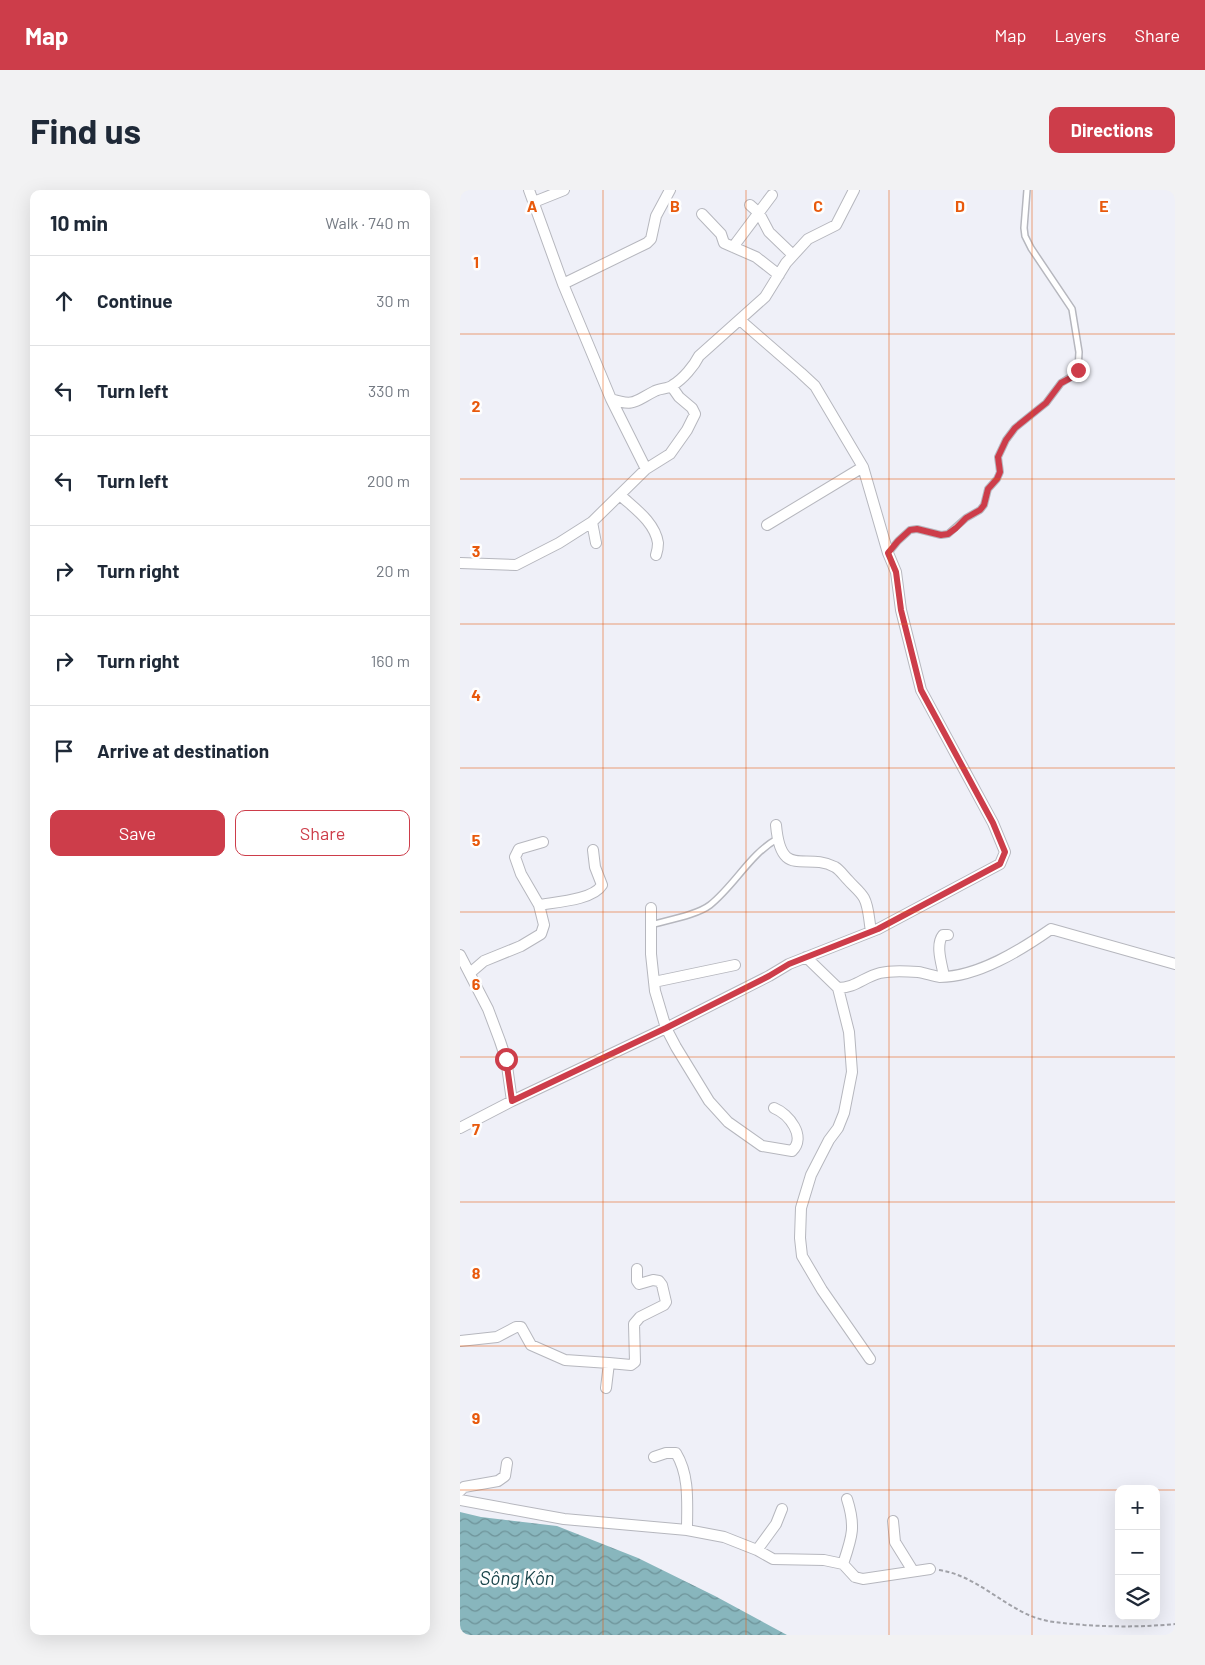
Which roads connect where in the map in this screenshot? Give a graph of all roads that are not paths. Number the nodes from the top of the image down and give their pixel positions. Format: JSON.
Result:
{"nodes":[{"id":1,"x":529,"y":190,"type":"edge"},
{"id":2,"x":564,"y":190,"type":"edge"},
{"id":3,"x":854,"y":190,"type":"edge"},
{"id":4,"x":1027,"y":190,"type":"edge"},
{"id":5,"x":666,"y":192,"type":"edge"},
{"id":6,"x":772,"y":195,"type":"dead end"},
{"id":7,"x":534,"y":202,"type":"junction"},
{"id":8,"x":750,"y":205,"type":"dead end"},
{"id":9,"x":759,"y":213,"type":"junction"},
{"id":10,"x":702,"y":214,"type":"dead end"},
{"id":11,"x":733,"y":247,"type":"junction"},
{"id":12,"x":793,"y":255,"type":"junction"},
{"id":13,"x":779,"y":275,"type":"junction"},
{"id":14,"x":563,"y":284,"type":"junction"},
{"id":15,"x":740,"y":320,"type":"junction"},
{"id":16,"x":672,"y":386,"type":"junction"},
{"id":17,"x":612,"y":399,"type":"junction"},
{"id":18,"x":863,"y":467,"type":"junction"},
{"id":19,"x":646,"y":469,"type":"junction"},
{"id":20,"x":620,"y":495,"type":"junction"},
{"id":21,"x":592,"y":522,"type":"junction"},
{"id":22,"x":766,"y":525,"type":"dead end"},
{"id":23,"x":596,"y":543,"type":"dead end"},
{"id":24,"x":888,"y":553,"type":"junction"},
{"id":25,"x":656,"y":555,"type":"dead end"},
{"id":26,"x":460,"y":563,"type":"edge"},
{"id":27,"x":776,"y":824,"type":"dead end"},
{"id":28,"x":778,"y":839,"type":"junction"},
{"id":29,"x":543,"y":842,"type":"dead end"},
{"id":30,"x":593,"y":850,"type":"dead end"},
{"id":31,"x":539,"y":905,"type":"junction"},
{"id":32,"x":651,"y":908,"type":"dead end"},
{"id":33,"x":651,"y":925,"type":"junction"},
{"id":34,"x":871,"y":931,"type":"junction"},
{"id":35,"x":948,"y":935,"type":"dead end"},
{"id":36,"x":460,"y":955,"type":"edge"},
{"id":37,"x":806,"y":957,"type":"junction"},
{"id":38,"x":1175,"y":964,"type":"edge"},
{"id":39,"x":735,"y":965,"type":"dead end"},
{"id":40,"x":470,"y":973,"type":"junction"},
{"id":41,"x":944,"y":976,"type":"junction"},
{"id":42,"x":654,"y":982,"type":"junction"},
{"id":43,"x":838,"y":988,"type":"junction"},
{"id":44,"x":666,"y":1028,"type":"junction"},
{"id":45,"x":512,"y":1101,"type":"junction"},
{"id":46,"x":774,"y":1108,"type":"dead end"},
{"id":47,"x":460,"y":1128,"type":"edge"},
{"id":48,"x":637,"y":1269,"type":"dead end"},
{"id":49,"x":460,"y":1341,"type":"edge"},
{"id":50,"x":870,"y":1359,"type":"dead end"},
{"id":51,"x":609,"y":1363,"type":"junction"},
{"id":52,"x":606,"y":1388,"type":"dead end"},
{"id":53,"x":654,"y":1457,"type":"dead end"},
{"id":54,"x":507,"y":1463,"type":"dead end"},
{"id":55,"x":460,"y":1490,"type":"edge"},
{"id":56,"x":847,"y":1499,"type":"dead end"},
{"id":57,"x":460,"y":1500,"type":"edge"},
{"id":58,"x":782,"y":1508,"type":"dead end"},
{"id":59,"x":894,"y":1521,"type":"dead end"},
{"id":60,"x":687,"y":1530,"type":"junction"},
{"id":61,"x":758,"y":1550,"type":"junction"},
{"id":62,"x":843,"y":1564,"type":"junction"},
{"id":63,"x":930,"y":1569,"type":"road end"},
{"id":64,"x":913,"y":1571,"type":"junction"}],
"edges":[{"from":1,"to":7,"type":"street"},
{"from":2,"to":7,"type":"street"},
{"from":3,"to":12,"type":"street"},
{"from":4,"to":24,"type":"lane"},
{"from":5,"to":14,"type":"street"},
{"from":6,"to":9,"type":"street"},
{"from":7,"to":14,"type":"street"},
{"from":8,"to":9,"type":"street"},
{"from":9,"to":11,"type":"street"},
{"from":9,"to":12,"type":"street"},
{"from":10,"to":11,"type":"street"},
{"from":11,"to":13,"type":"street"},
{"from":12,"to":13,"type":"street"},
{"from":13,"to":15,"type":"street"},
{"from":14,"to":17,"type":"street"},
{"from":15,"to":16,"type":"street"},
{"from":15,"to":18,"type":"street"},
{"from":16,"to":17,"type":"street"},
{"from":16,"to":19,"type":"street"},
{"from":17,"to":19,"type":"street"},
{"from":18,"to":22,"type":"street"},
{"from":18,"to":24,"type":"street"},
{"from":19,"to":20,"type":"street"},
{"from":20,"to":21,"type":"street"},
{"from":20,"to":25,"type":"street"},
{"from":21,"to":23,"type":"street"},
{"from":21,"to":26,"type":"street"},
{"from":24,"to":34,"type":"street"},
{"from":27,"to":28,"type":"street"},
{"from":28,"to":33,"type":"lane"},
{"from":28,"to":34,"type":"street"},
{"from":29,"to":31,"type":"street"},
{"from":30,"to":31,"type":"street"},
{"from":31,"to":40,"type":"street"},
{"from":32,"to":33,"type":"street"},
{"from":33,"to":42,"type":"street"},
{"from":34,"to":37,"type":"street"},
{"from":35,"to":41,"type":"street"},
{"from":36,"to":40,"type":"street"},
{"from":37,"to":43,"type":"street"},
{"from":37,"to":44,"type":"street"},
{"from":38,"to":41,"type":"street"},
{"from":39,"to":42,"type":"street"},
{"from":40,"to":45,"type":"street"},
{"from":41,"to":43,"type":"street"},
{"from":42,"to":44,"type":"street"},
{"from":43,"to":50,"type":"street"},
{"from":44,"to":45,"type":"street"},
{"from":44,"to":46,"type":"street"},
{"from":45,"to":47,"type":"street"},
{"from":48,"to":51,"type":"street"},
{"from":49,"to":51,"type":"street"},
{"from":51,"to":52,"type":"street"},
{"from":53,"to":60,"type":"street"},
{"from":54,"to":55,"type":"street"},
{"from":56,"to":62,"type":"street"},
{"from":57,"to":60,"type":"street"},
{"from":58,"to":61,"type":"street"},
{"from":59,"to":64,"type":"street"},
{"from":60,"to":61,"type":"street"},
{"from":61,"to":62,"type":"street"},
{"from":62,"to":64,"type":"street"},
{"from":63,"to":64,"type":"street"}]}
